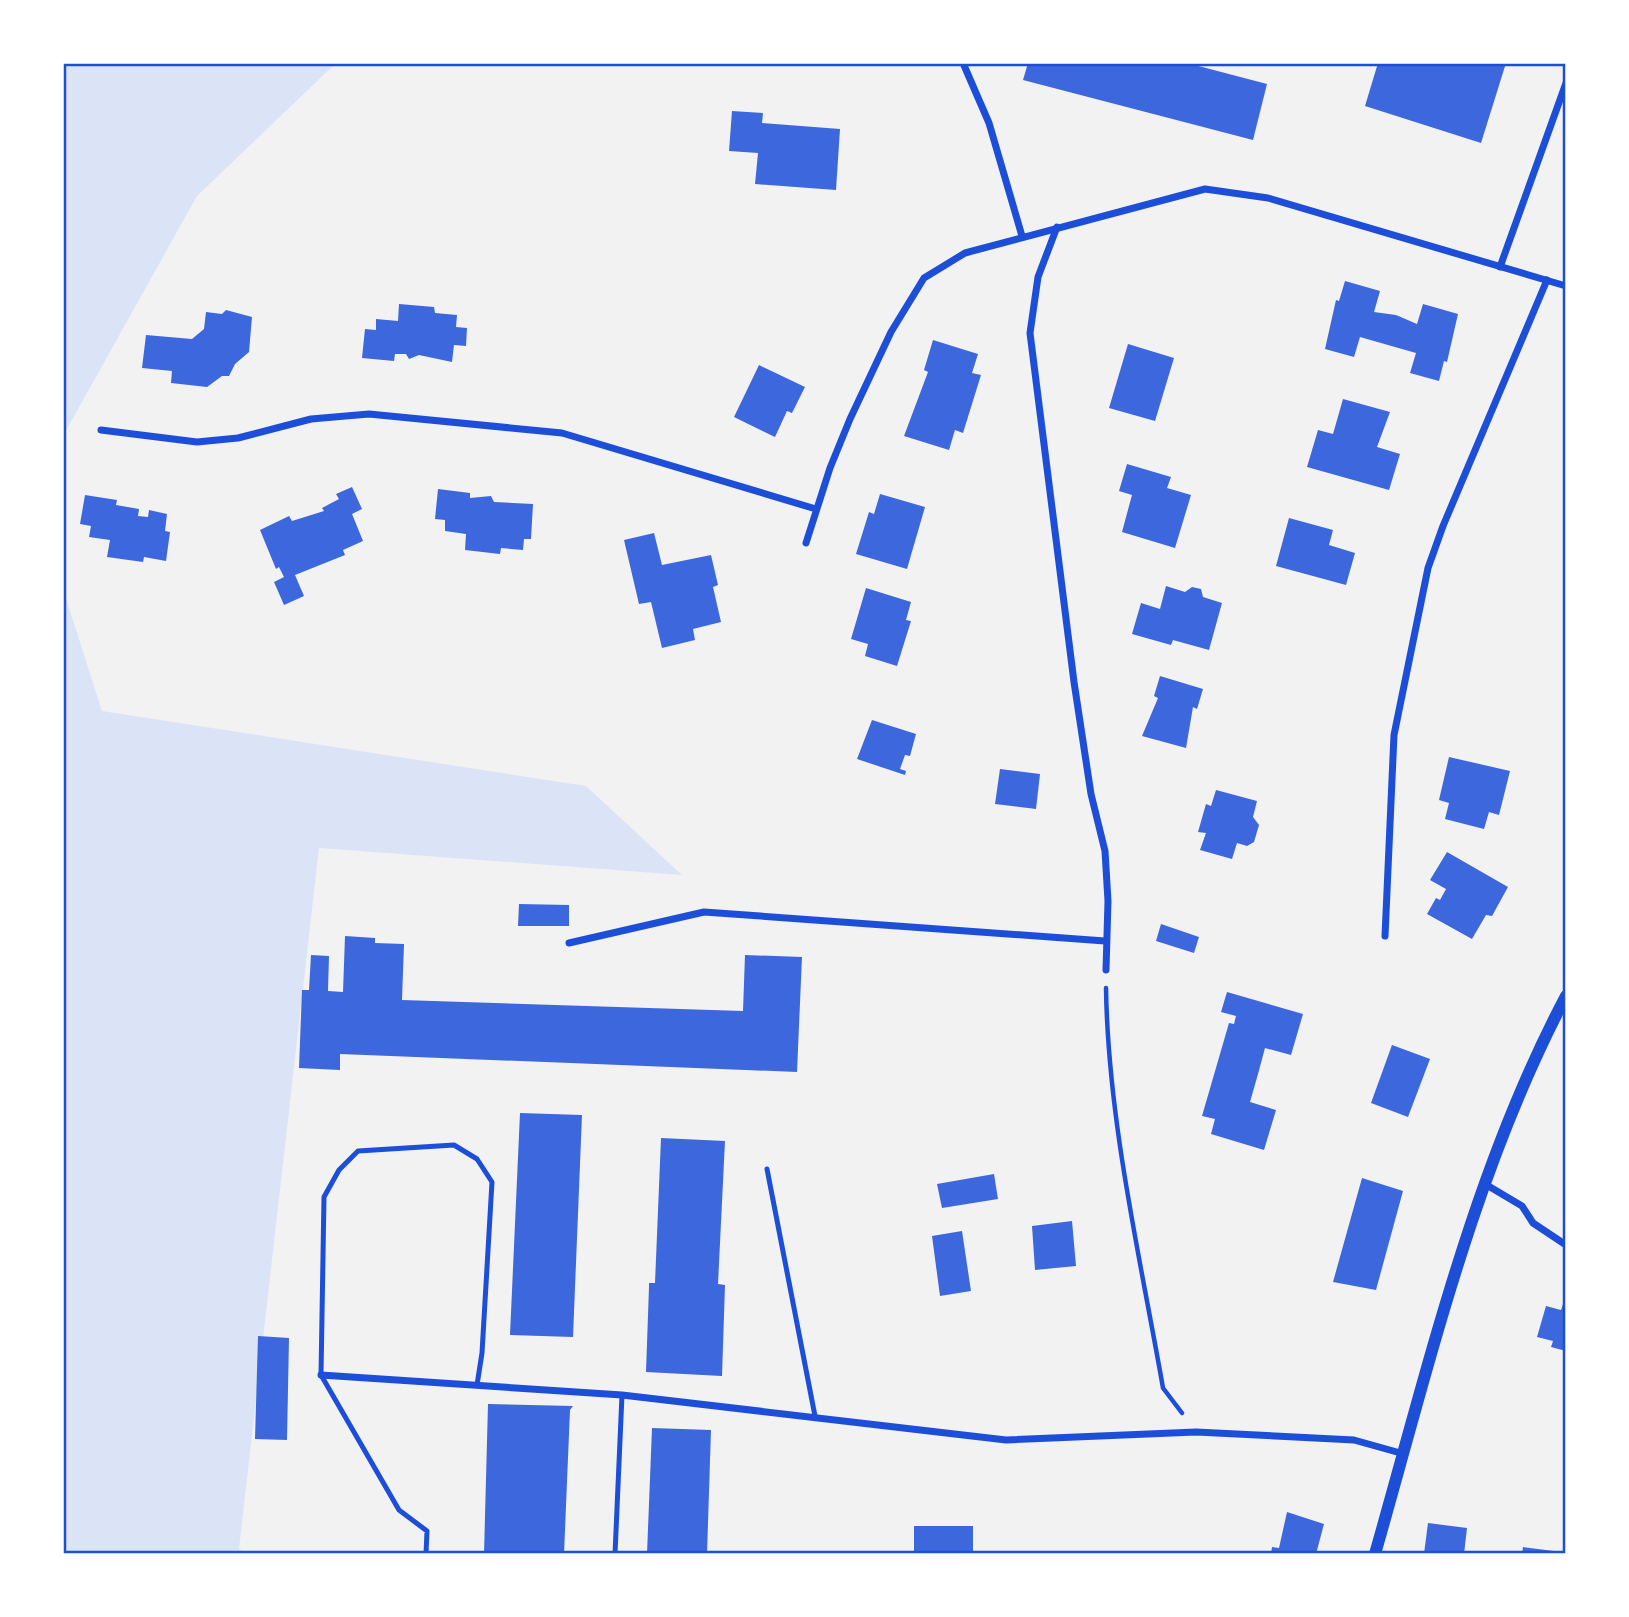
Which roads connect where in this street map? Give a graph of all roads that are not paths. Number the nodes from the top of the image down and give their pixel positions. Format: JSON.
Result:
{"nodes":[{"id":1,"x":963,"y":63,"type":"edge"},
{"id":2,"x":1566,"y":83,"type":"edge"},
{"id":3,"x":1057,"y":227,"type":"junction"},
{"id":4,"x":1022,"y":236,"type":"junction"},
{"id":5,"x":1500,"y":267,"type":"junction"},
{"id":6,"x":1547,"y":280,"type":"junction"},
{"id":7,"x":1566,"y":286,"type":"edge"},
{"id":8,"x":101,"y":430,"type":"dead end"},
{"id":9,"x":816,"y":509,"type":"junction"},
{"id":10,"x":806,"y":543,"type":"dead end"},
{"id":11,"x":1385,"y":936,"type":"dead end"},
{"id":12,"x":1105,"y":941,"type":"junction"},
{"id":13,"x":569,"y":943,"type":"dead end"},
{"id":14,"x":1105,"y":970,"type":"road end"},
{"id":15,"x":1566,"y":996,"type":"edge"},
{"id":16,"x":767,"y":1169,"type":"dead end"},
{"id":17,"x":1485,"y":1184,"type":"junction"},
{"id":18,"x":1566,"y":1245,"type":"edge"},
{"id":19,"x":321,"y":1375,"type":"junction"},
{"id":20,"x":477,"y":1385,"type":"junction"},
{"id":21,"x":622,"y":1395,"type":"junction"},
{"id":22,"x":816,"y":1416,"type":"junction"},
{"id":23,"x":1404,"y":1454,"type":"junction"},
{"id":24,"x":426,"y":1554,"type":"edge"},
{"id":25,"x":615,"y":1554,"type":"edge"},
{"id":26,"x":1375,"y":1554,"type":"edge"}],
"edges":[{"from":1,"to":4,"type":"street"},
{"from":2,"to":5,"type":"street"},
{"from":3,"to":4,"type":"street"},
{"from":3,"to":5,"type":"street"},
{"from":3,"to":12,"type":"street"},
{"from":4,"to":9,"type":"street"},
{"from":5,"to":6,"type":"street"},
{"from":6,"to":7,"type":"street"},
{"from":6,"to":11,"type":"street"},
{"from":8,"to":9,"type":"street"},
{"from":9,"to":10,"type":"street"},
{"from":12,"to":13,"type":"street"},
{"from":12,"to":14,"type":"street"},
{"from":15,"to":17,"type":"street"},
{"from":16,"to":22,"type":"lane"},
{"from":17,"to":18,"type":"street"},
{"from":17,"to":23,"type":"street"},
{"from":19,"to":20,"type":"street"},
{"from":19,"to":20,"type":"lane"},
{"from":19,"to":24,"type":"lane"},
{"from":20,"to":21,"type":"street"},
{"from":21,"to":22,"type":"street"},
{"from":21,"to":25,"type":"lane"},
{"from":22,"to":23,"type":"street"},
{"from":23,"to":26,"type":"street"}]}
